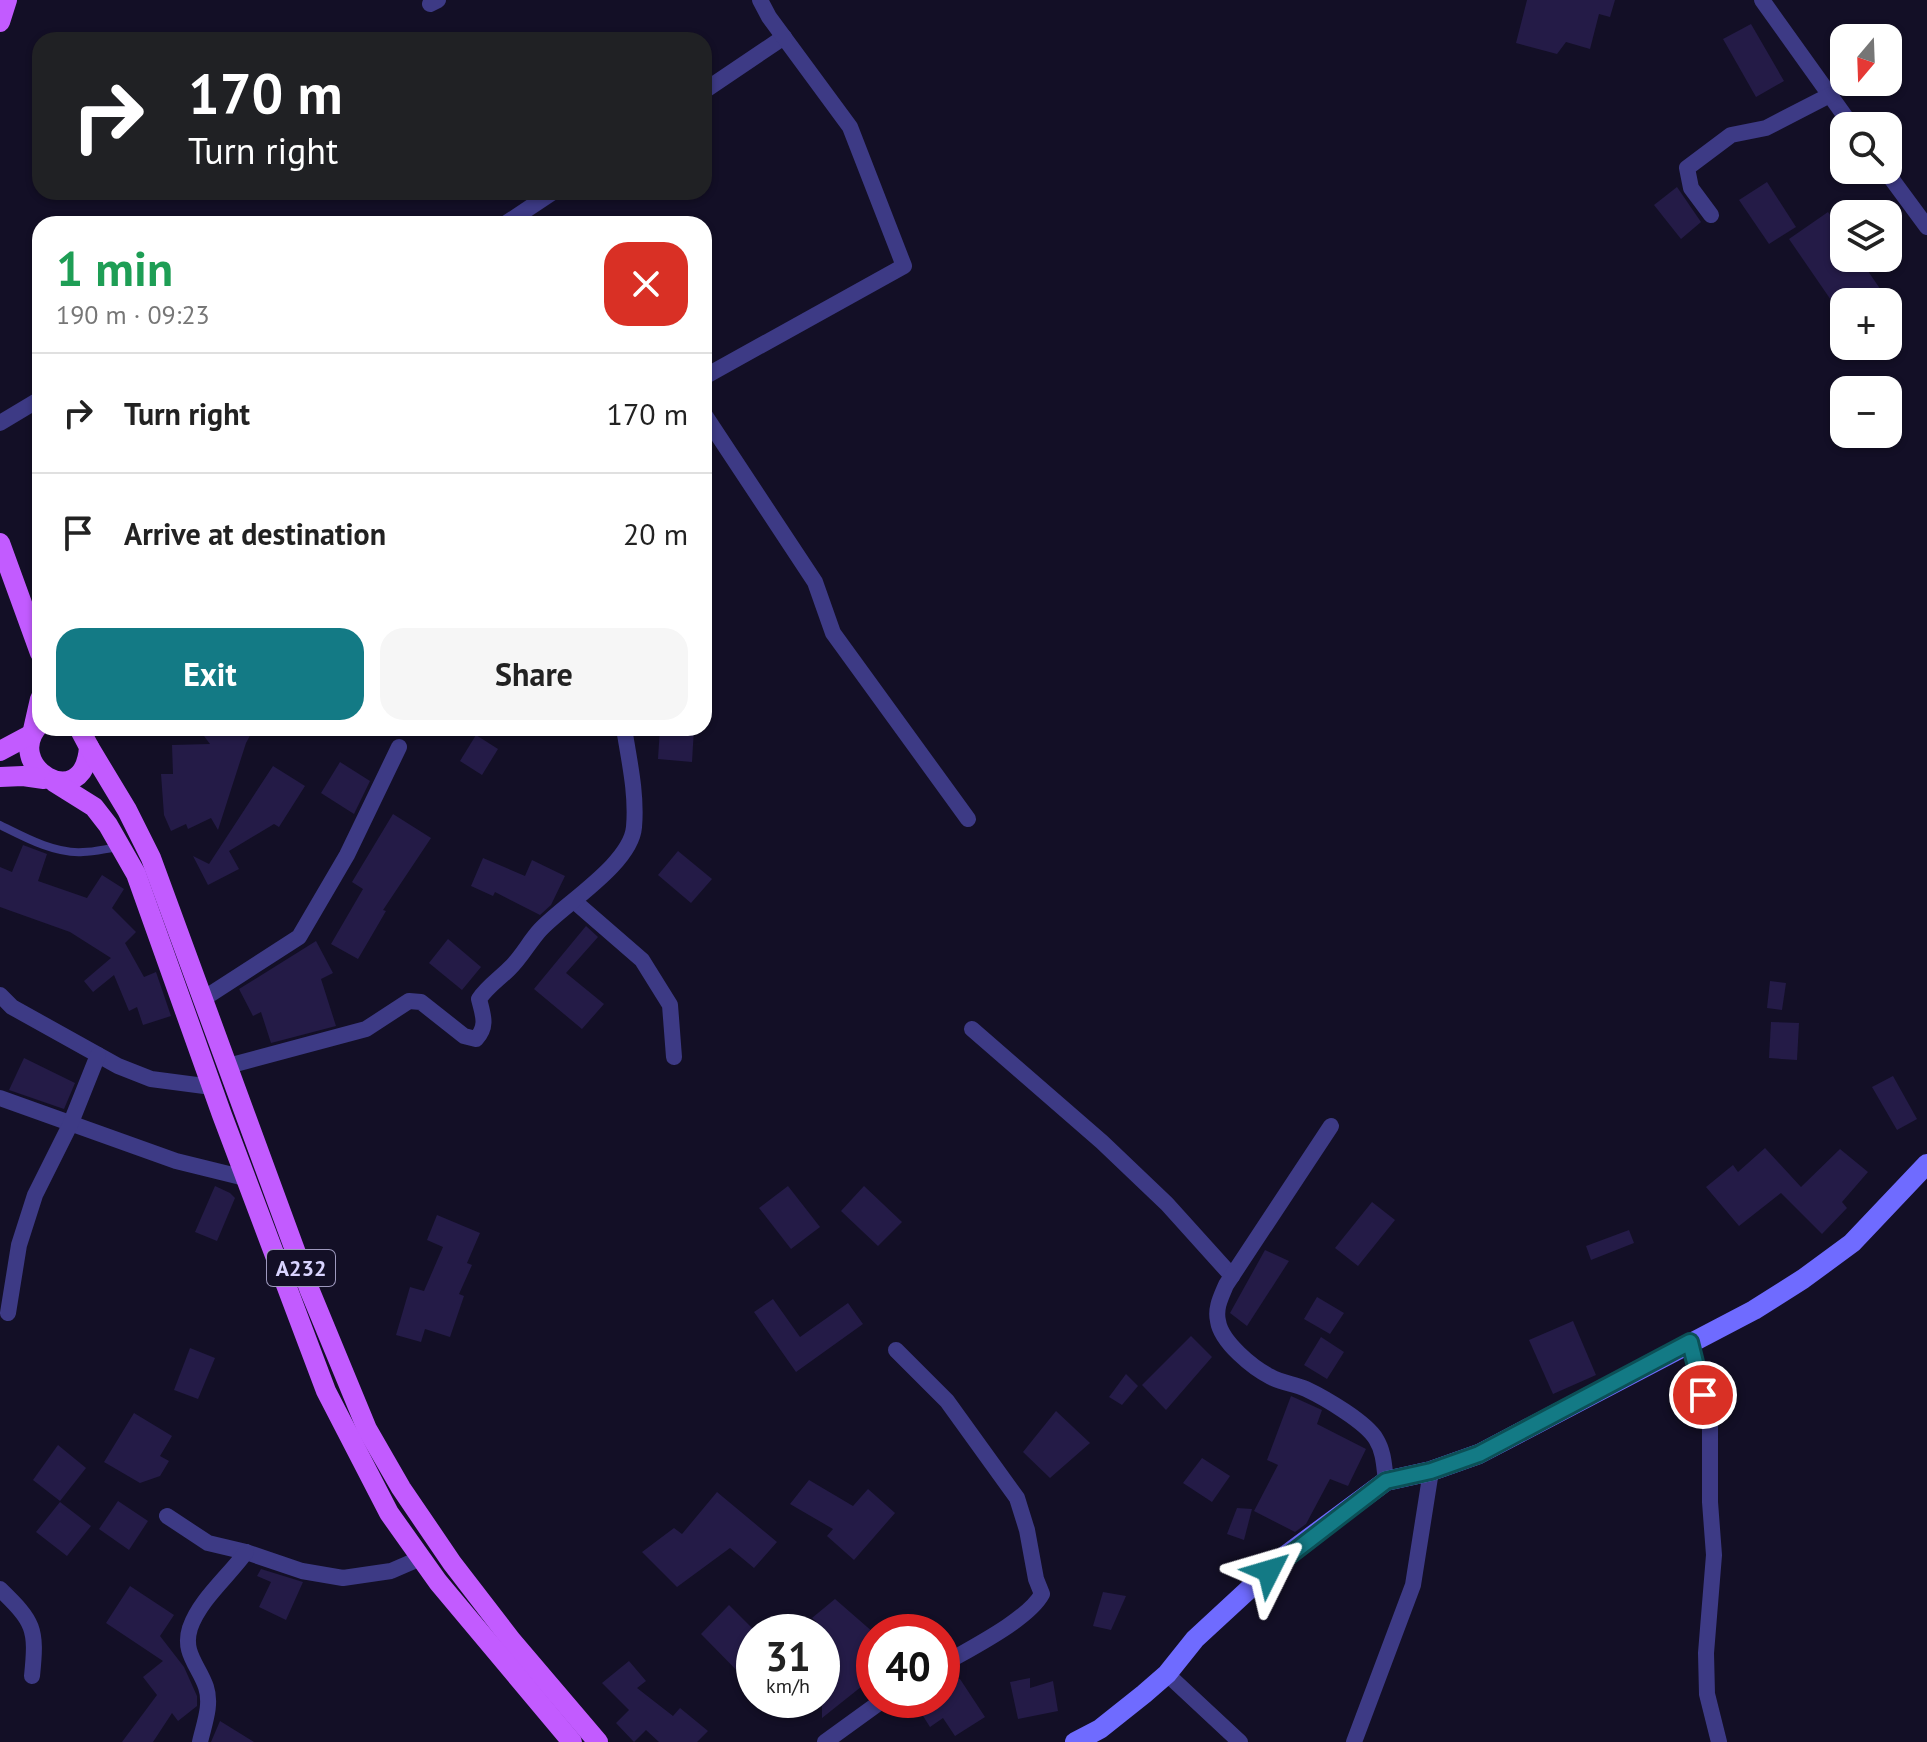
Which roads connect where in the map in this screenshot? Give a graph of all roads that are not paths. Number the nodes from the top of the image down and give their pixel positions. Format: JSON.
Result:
{"nodes":[{"id":1,"x":7,"y":0,"type":"edge"},
{"id":2,"x":760,"y":0,"type":"edge"},
{"id":3,"x":1762,"y":0,"type":"edge"},
{"id":4,"x":0,"y":22,"type":"edge"},
{"id":5,"x":784,"y":37,"type":"junction"},
{"id":6,"x":712,"y":86,"type":"edge"},
{"id":7,"x":1830,"y":95,"type":"joint"},
{"id":8,"x":1895,"y":184,"type":"edge"},
{"id":9,"x":541,"y":200,"type":"edge"},
{"id":10,"x":1711,"y":215,"type":"dead end"},
{"id":11,"x":517,"y":216,"type":"edge"},
{"id":12,"x":1927,"y":227,"type":"edge"},
{"id":13,"x":712,"y":373,"type":"edge"},
{"id":14,"x":32,"y":404,"type":"edge"},
{"id":15,"x":0,"y":423,"type":"edge"},
{"id":16,"x":712,"y":426,"type":"edge"},
{"id":17,"x":0,"y":543,"type":"edge"},
{"id":18,"x":32,"y":630,"type":"edge"},
{"id":19,"x":32,"y":731,"type":"edge"},
{"id":20,"x":32,"y":735,"type":"edge"},
{"id":21,"x":81,"y":736,"type":"edge"},
{"id":22,"x":83,"y":736,"type":"edge"},
{"id":23,"x":625,"y":736,"type":"edge"},
{"id":24,"x":399,"y":747,"type":"dead end"},
{"id":25,"x":0,"y":751,"type":"edge"},
{"id":26,"x":0,"y":777,"type":"edge"},
{"id":27,"x":49,"y":781,"type":"junction"},
{"id":28,"x":968,"y":819,"type":"dead end"},
{"id":29,"x":0,"y":825,"type":"edge"},
{"id":30,"x":121,"y":846,"type":"junction"},
{"id":31,"x":574,"y":901,"type":"junction"},
{"id":32,"x":0,"y":995,"type":"edge"},
{"id":33,"x":203,"y":999,"type":"junction"},
{"id":34,"x":972,"y":1029,"type":"dead end"},
{"id":35,"x":98,"y":1055,"type":"junction"},
{"id":36,"x":674,"y":1057,"type":"dead end"},
{"id":37,"x":228,"y":1066,"type":"junction"},
{"id":38,"x":212,"y":1087,"type":"junction"},
{"id":39,"x":0,"y":1098,"type":"edge"},
{"id":40,"x":70,"y":1125,"type":"junction"},
{"id":41,"x":1331,"y":1126,"type":"dead end"},
{"id":42,"x":1927,"y":1164,"type":"edge"},
{"id":43,"x":245,"y":1178,"type":"junction"},
{"id":44,"x":1232,"y":1276,"type":"junction"},
{"id":45,"x":8,"y":1313,"type":"dead end"},
{"id":46,"x":1690,"y":1342,"type":"junction"},
{"id":47,"x":896,"y":1350,"type":"dead end"},
{"id":48,"x":1431,"y":1471,"type":"junction"},
{"id":49,"x":1386,"y":1481,"type":"junction"},
{"id":50,"x":167,"y":1516,"type":"dead end"},
{"id":51,"x":246,"y":1552,"type":"junction"},
{"id":52,"x":421,"y":1558,"type":"junction"},
{"id":53,"x":0,"y":1589,"type":"edge"},
{"id":54,"x":960,"y":1655,"type":"edge"},
{"id":55,"x":1167,"y":1674,"type":"junction"},
{"id":56,"x":32,"y":1676,"type":"dead end"},
{"id":57,"x":858,"y":1718,"type":"edge"},
{"id":58,"x":200,"y":1742,"type":"edge"},
{"id":59,"x":572,"y":1742,"type":"edge"},
{"id":60,"x":598,"y":1742,"type":"edge"},
{"id":61,"x":825,"y":1742,"type":"edge"},
{"id":62,"x":1075,"y":1742,"type":"edge"},
{"id":63,"x":1240,"y":1742,"type":"edge"},
{"id":64,"x":1354,"y":1742,"type":"edge"},
{"id":65,"x":1719,"y":1742,"type":"edge"}],
"edges":[{"from":1,"to":4,"type":"main road"},
{"from":2,"to":5,"type":"street"},
{"from":3,"to":7,"type":"street"},
{"from":5,"to":6,"type":"street"},
{"from":5,"to":13,"type":"street"},
{"from":7,"to":10,"type":"street"},
{"from":8,"to":12,"type":"street"},
{"from":9,"to":11,"type":"street"},
{"from":14,"to":15,"type":"street"},
{"from":16,"to":28,"type":"street"},
{"from":17,"to":18,"type":"main road"},
{"from":19,"to":25,"type":"main road"},
{"from":20,"to":27,"type":"main road"},
{"from":21,"to":27,"type":"main road"},
{"from":22,"to":33,"type":"main road","number":"A232"},
{"from":23,"to":31,"type":"street"},
{"from":24,"to":33,"type":"street"},
{"from":26,"to":27,"type":"main road","number":"A232"},
{"from":27,"to":30,"type":"main road","number":"A232"},
{"from":29,"to":30,"type":"lane"},
{"from":30,"to":38,"type":"main road","number":"A232"},
{"from":31,"to":36,"type":"street"},
{"from":31,"to":37,"type":"street"},
{"from":32,"to":35,"type":"street"},
{"from":33,"to":37,"type":"main road","number":"A232"},
{"from":34,"to":44,"type":"street"},
{"from":35,"to":38,"type":"street"},
{"from":35,"to":40,"type":"street"},
{"from":37,"to":60,"type":"main road","number":"A232"},
{"from":38,"to":43,"type":"main road","number":"A232"},
{"from":39,"to":40,"type":"street"},
{"from":40,"to":43,"type":"street"},
{"from":40,"to":45,"type":"street"},
{"from":41,"to":44,"type":"street"},
{"from":42,"to":46,"type":"street"},
{"from":43,"to":52,"type":"main road","number":"A232"},
{"from":44,"to":49,"type":"street"},
{"from":46,"to":48,"type":"street"},
{"from":46,"to":65,"type":"street"},
{"from":47,"to":54,"type":"street"},
{"from":48,"to":49,"type":"street"},
{"from":48,"to":64,"type":"street"},
{"from":49,"to":55,"type":"street"},
{"from":50,"to":51,"type":"street"},
{"from":51,"to":52,"type":"street"},
{"from":51,"to":58,"type":"street"},
{"from":52,"to":59,"type":"main road","number":"A232"},
{"from":53,"to":56,"type":"street"},
{"from":55,"to":62,"type":"street"},
{"from":55,"to":63,"type":"street"},
{"from":57,"to":61,"type":"street"}]}
